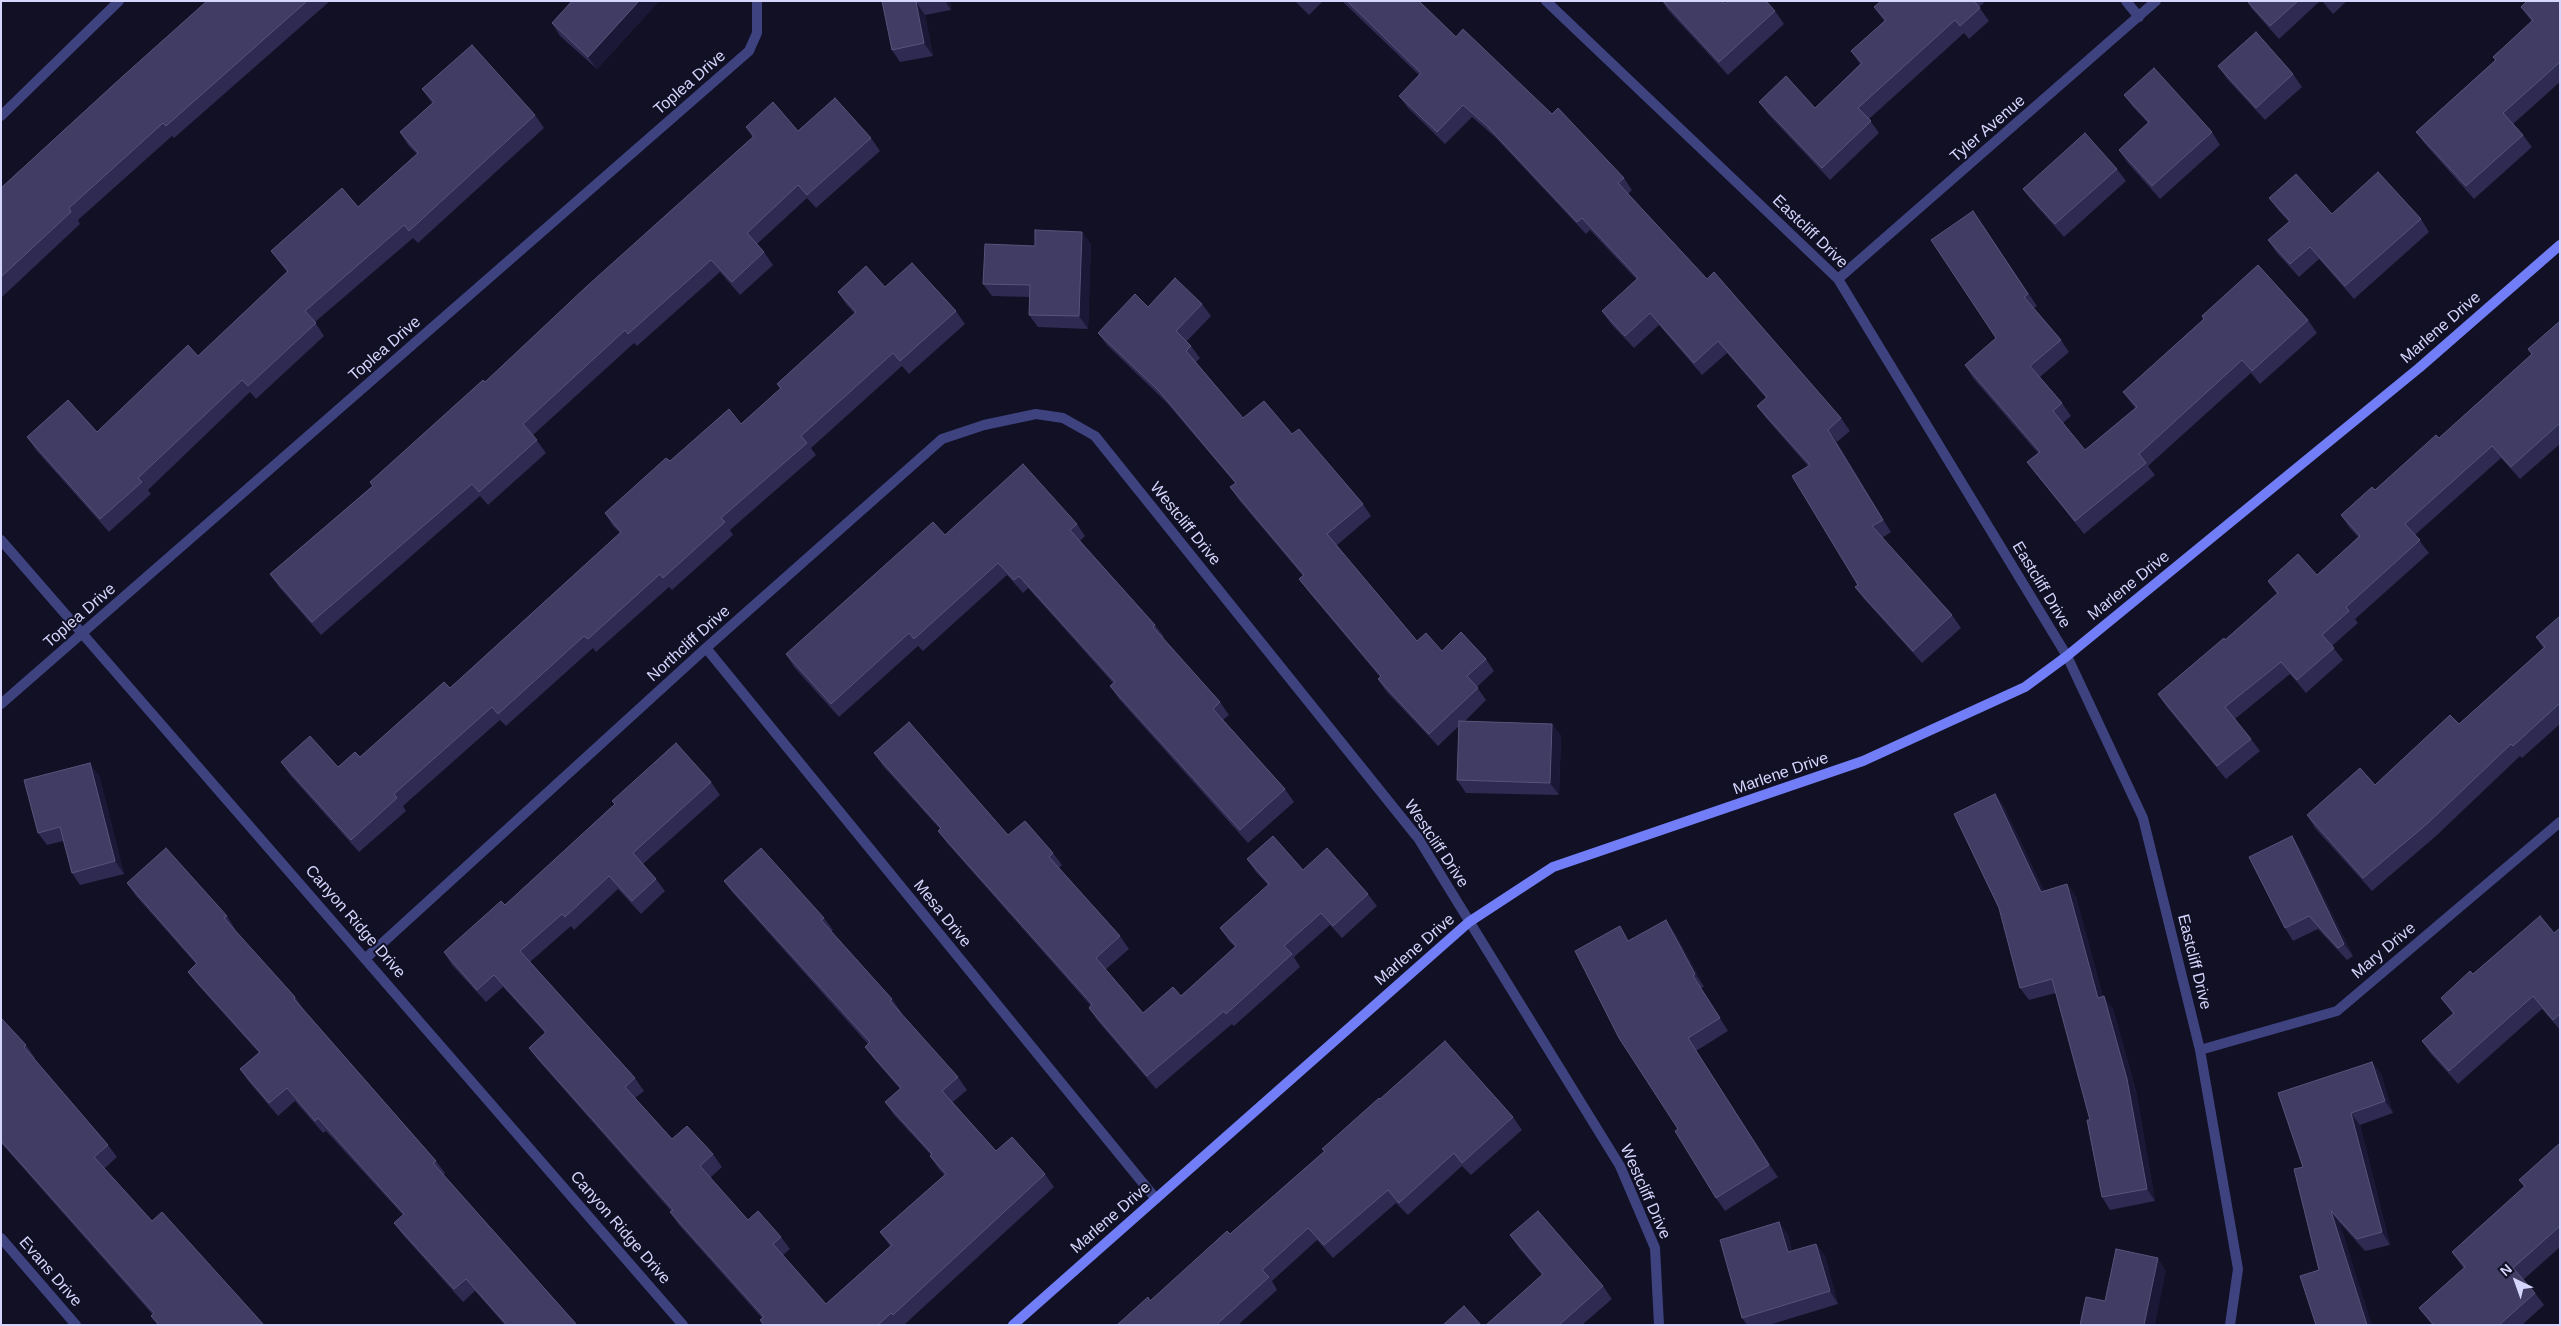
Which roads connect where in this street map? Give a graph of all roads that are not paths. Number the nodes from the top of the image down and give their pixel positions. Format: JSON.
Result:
{"nodes":[{"id":1,"x":119,"y":1,"type":"edge"},
{"id":2,"x":757,"y":1,"type":"edge"},
{"id":3,"x":1546,"y":1,"type":"edge"},
{"id":4,"x":2126,"y":1,"type":"edge"},
{"id":5,"x":2156,"y":1,"type":"edge"},
{"id":6,"x":2139,"y":17,"type":"junction"},
{"id":7,"x":1,"y":116,"type":"edge"},
{"id":8,"x":2560,"y":244,"type":"edge"},
{"id":9,"x":1838,"y":279,"type":"junction"},
{"id":10,"x":1063,"y":418,"type":"joint"},
{"id":11,"x":1,"y":540,"type":"edge"},
{"id":12,"x":83,"y":633,"type":"junction"},
{"id":13,"x":706,"y":648,"type":"junction"},
{"id":14,"x":2067,"y":656,"type":"junction"},
{"id":15,"x":1,"y":704,"type":"edge"},
{"id":16,"x":2560,"y":822,"type":"edge"},
{"id":17,"x":1469,"y":922,"type":"junction"},
{"id":18,"x":366,"y":958,"type":"junction"},
{"id":19,"x":2200,"y":1050,"type":"junction"},
{"id":20,"x":1156,"y":1199,"type":"junction"},
{"id":21,"x":1,"y":1238,"type":"edge"},
{"id":22,"x":76,"y":1325,"type":"edge"},
{"id":23,"x":683,"y":1325,"type":"edge"},
{"id":24,"x":1013,"y":1325,"type":"edge"},
{"id":25,"x":1659,"y":1325,"type":"edge"},
{"id":26,"x":2230,"y":1325,"type":"edge"}],
"edges":[{"from":1,"to":7,"type":"street"},
{"from":2,"to":12,"type":"street","name":"Toplea Drive"},
{"from":3,"to":9,"type":"street","name":"Eastcliff Drive"},
{"from":4,"to":6,"type":"street"},
{"from":5,"to":6,"type":"street","name":"Tyler Avenue"},
{"from":6,"to":9,"type":"street","name":"Tyler Avenue"},
{"from":8,"to":14,"type":"street","name":"Marlene Drive"},
{"from":9,"to":14,"type":"street","name":"Eastcliff Drive"},
{"from":10,"to":13,"type":"street","name":"Northcliff Drive"},
{"from":10,"to":17,"type":"street","name":"Westcliff Drive"},
{"from":11,"to":12,"type":"street","name":"Canyon Ridge Drive"},
{"from":12,"to":15,"type":"street","name":"Toplea Drive"},
{"from":12,"to":18,"type":"street","name":"Canyon Ridge Drive"},
{"from":13,"to":18,"type":"street","name":"Northcliff Drive"},
{"from":13,"to":20,"type":"street","name":"Mesa Drive"},
{"from":14,"to":17,"type":"street","name":"Marlene Drive"},
{"from":14,"to":19,"type":"street","name":"Eastcliff Drive"},
{"from":16,"to":19,"type":"street","name":"Mary Drive"},
{"from":17,"to":20,"type":"street","name":"Marlene Drive"},
{"from":17,"to":25,"type":"street","name":"Westcliff Drive"},
{"from":18,"to":23,"type":"street","name":"Canyon Ridge Drive"},
{"from":19,"to":26,"type":"street","name":"Eastcliff Drive"},
{"from":20,"to":24,"type":"street","name":"Marlene Drive"},
{"from":21,"to":22,"type":"street","name":"Evans Drive"}]}
